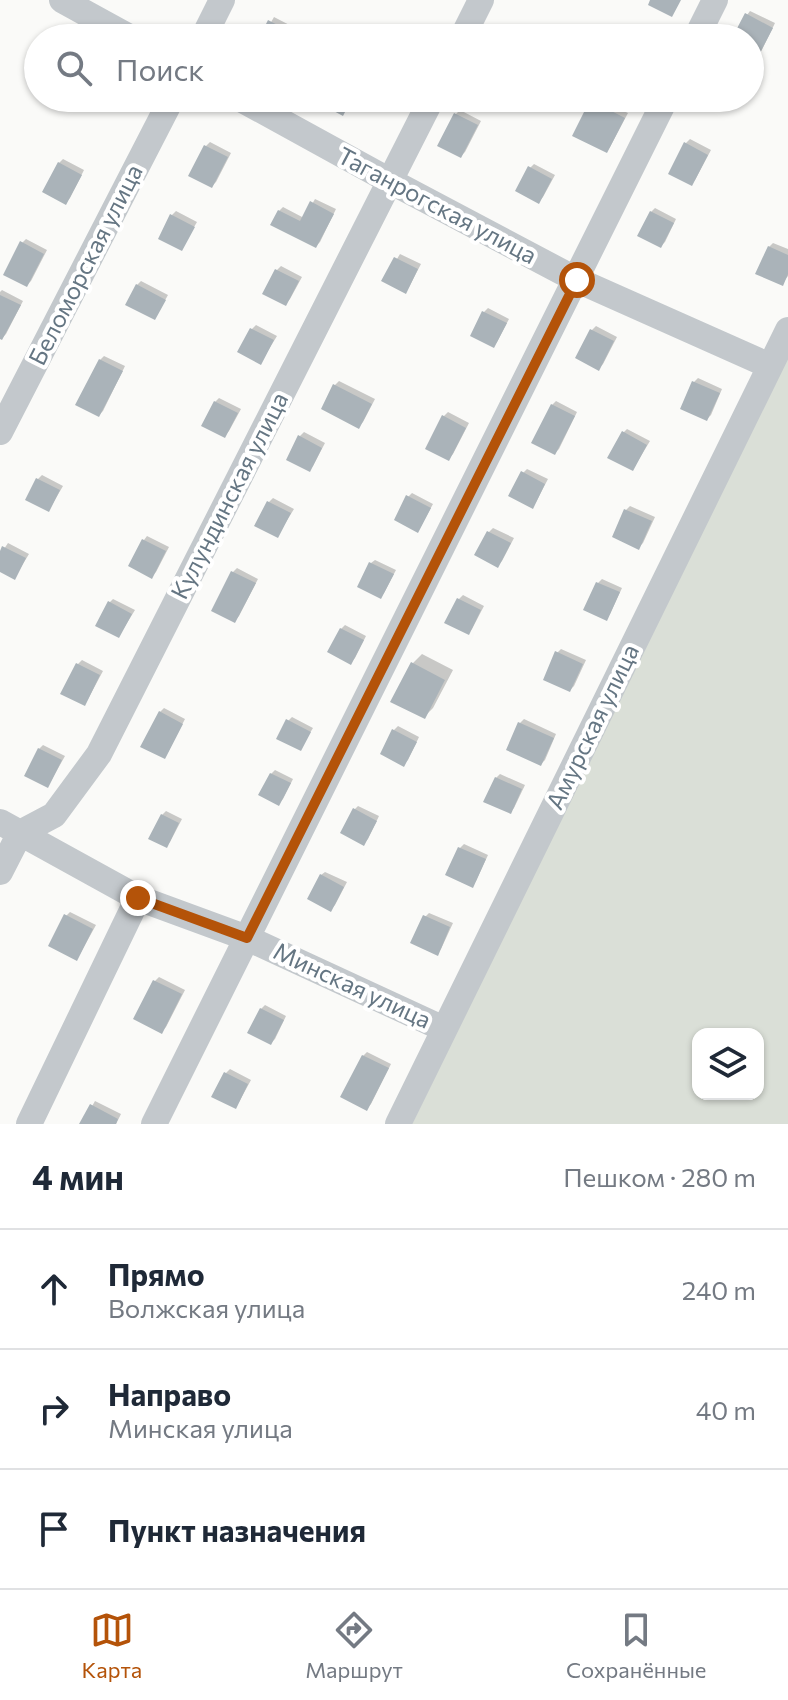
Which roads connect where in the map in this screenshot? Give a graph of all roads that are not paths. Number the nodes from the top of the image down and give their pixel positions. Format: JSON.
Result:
{"nodes":[{"id":1,"x":62,"y":0,"type":"edge"},
{"id":2,"x":222,"y":0,"type":"edge"},
{"id":3,"x":481,"y":0,"type":"edge"},
{"id":4,"x":715,"y":0,"type":"edge"},
{"id":5,"x":106,"y":24,"type":"edge"},
{"id":6,"x":210,"y":24,"type":"edge"},
{"id":7,"x":469,"y":24,"type":"edge"},
{"id":8,"x":703,"y":24,"type":"edge"},
{"id":9,"x":165,"y":112,"type":"edge"},
{"id":10,"x":264,"y":112,"type":"edge"},
{"id":11,"x":425,"y":112,"type":"edge"},
{"id":12,"x":659,"y":112,"type":"edge"},
{"id":13,"x":390,"y":181,"type":"junction"},
{"id":14,"x":577,"y":280,"type":"junction"},
{"id":15,"x":788,"y":330,"type":"edge"},
{"id":16,"x":770,"y":366,"type":"junction"},
{"id":17,"x":0,"y":432,"type":"edge"},
{"id":18,"x":10,"y":828,"type":"edge"},
{"id":19,"x":0,"y":872,"type":"edge"},
{"id":20,"x":138,"y":898,"type":"junction"},
{"id":21,"x":247,"y":938,"type":"junction"},
{"id":22,"x":444,"y":1029,"type":"junction"},
{"id":23,"x":29,"y":1124,"type":"edge"},
{"id":24,"x":154,"y":1124,"type":"edge"},
{"id":25,"x":398,"y":1124,"type":"edge"}],
"edges":[{"from":1,"to":5,"type":"street"},
{"from":2,"to":6,"type":"street"},
{"from":3,"to":7,"type":"street"},
{"from":4,"to":8,"type":"street"},
{"from":9,"to":17,"type":"street","name":"Беломорская улица"},
{"from":10,"to":13,"type":"street","name":"Таганрогская улица"},
{"from":11,"to":13,"type":"street","name":"Кулундинская улица"},
{"from":12,"to":14,"type":"street"},
{"from":13,"to":14,"type":"street","name":"Таганрогская улица"},
{"from":13,"to":18,"type":"street","name":"Кулундинская улица"},
{"from":14,"to":16,"type":"street","name":"Таганрогская улица"},
{"from":14,"to":21,"type":"street"},
{"from":15,"to":16,"type":"street","name":"Амурская улица"},
{"from":16,"to":22,"type":"street","name":"Амурская улица"},
{"from":18,"to":19,"type":"street"},
{"from":18,"to":20,"type":"street","name":"Минская улица"},
{"from":20,"to":21,"type":"street","name":"Минская улица"},
{"from":20,"to":23,"type":"street"},
{"from":21,"to":22,"type":"street","name":"Минская улица"},
{"from":21,"to":24,"type":"street"},
{"from":22,"to":25,"type":"street","name":"Амурская улица"}]}
